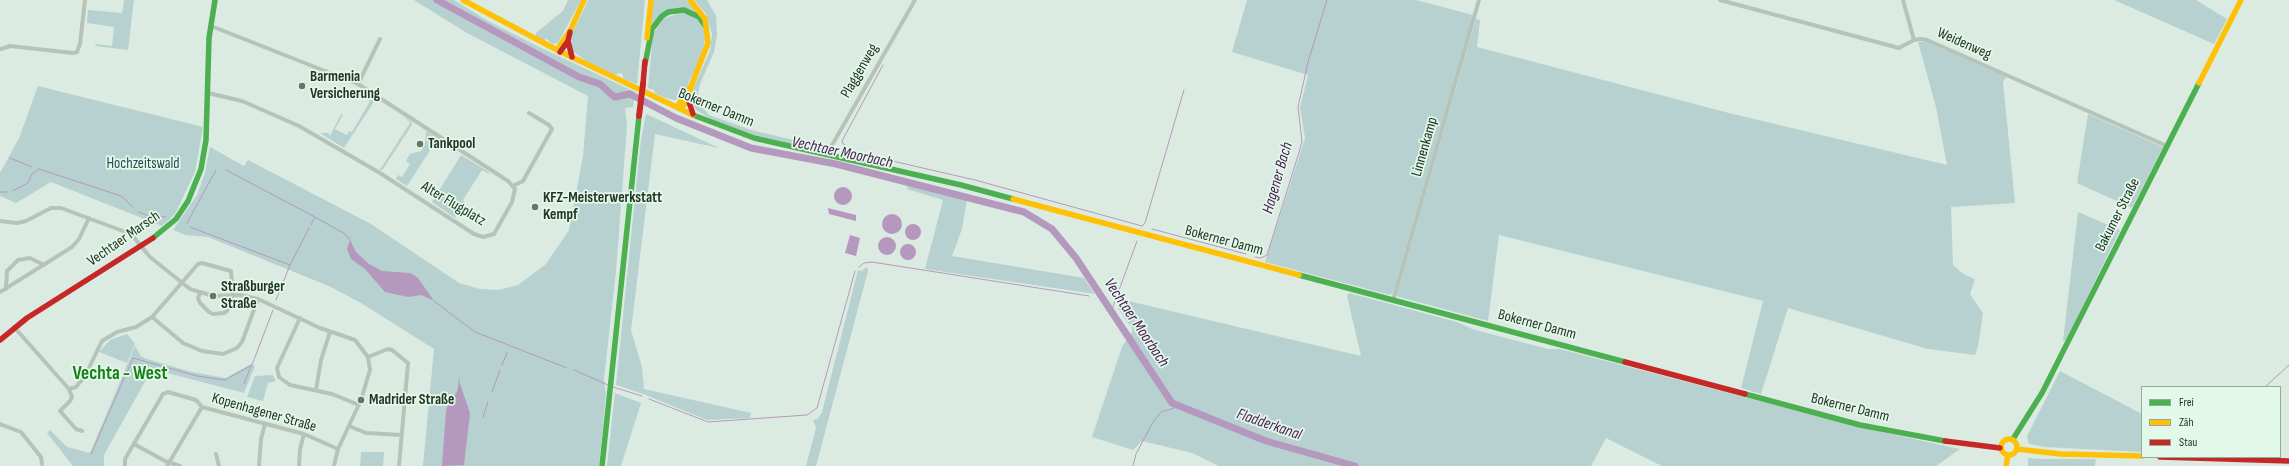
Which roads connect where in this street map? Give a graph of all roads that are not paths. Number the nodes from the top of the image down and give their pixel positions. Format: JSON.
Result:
{"nodes":[{"id":1,"x":85,"y":0,"type":"edge"},
{"id":2,"x":215,"y":0,"type":"edge"},
{"id":3,"x":463,"y":0,"type":"edge"},
{"id":4,"x":584,"y":0,"type":"edge"},
{"id":5,"x":647,"y":0,"type":"edge"},
{"id":6,"x":651,"y":0,"type":"edge"},
{"id":7,"x":690,"y":0,"type":"edge"},
{"id":8,"x":915,"y":0,"type":"edge"},
{"id":9,"x":1479,"y":0,"type":"edge"},
{"id":10,"x":1720,"y":0,"type":"edge"},
{"id":11,"x":1902,"y":0,"type":"edge"},
{"id":12,"x":2241,"y":0,"type":"edge"},
{"id":13,"x":211,"y":26,"type":"junction"},
{"id":14,"x":571,"y":29,"type":"junction"},
{"id":15,"x":708,"y":30,"type":"junction"},
{"id":16,"x":647,"y":38,"type":"junction"},
{"id":17,"x":380,"y":39,"type":"dead end"},
{"id":18,"x":1914,"y":40,"type":"junction"},
{"id":19,"x":568,"y":41,"type":"junction"},
{"id":20,"x":1,"y":50,"type":"dead end"},
{"id":21,"x":558,"y":51,"type":"junction"},
{"id":22,"x":572,"y":57,"type":"junction"},
{"id":23,"x":645,"y":64,"type":"junction"},
{"id":24,"x":358,"y":84,"type":"junction"},
{"id":25,"x":692,"y":84,"type":"junction"},
{"id":26,"x":208,"y":93,"type":"junction"},
{"id":27,"x":688,"y":99,"type":"junction"},
{"id":28,"x":679,"y":108,"type":"junction"},
{"id":29,"x":529,"y":113,"type":"dead end"},
{"id":30,"x":693,"y":114,"type":"junction"},
{"id":31,"x":2167,"y":146,"type":"junction"},
{"id":32,"x":827,"y":154,"type":"junction"},
{"id":33,"x":513,"y":186,"type":"junction"},
{"id":34,"x":89,"y":218,"type":"junction"},
{"id":35,"x":0,"y":221,"type":"edge"},
{"id":36,"x":142,"y":247,"type":"junction"},
{"id":37,"x":44,"y":265,"type":"junction"},
{"id":38,"x":181,"y":284,"type":"junction"},
{"id":39,"x":6,"y":289,"type":"junction"},
{"id":40,"x":0,"y":292,"type":"edge"},
{"id":41,"x":200,"y":293,"type":"junction"},
{"id":42,"x":233,"y":295,"type":"junction"},
{"id":43,"x":258,"y":298,"type":"junction"},
{"id":44,"x":1393,"y":300,"type":"junction"},
{"id":45,"x":152,"y":317,"type":"junction"},
{"id":46,"x":300,"y":318,"type":"junction"},
{"id":47,"x":14,"y":327,"type":"junction"},
{"id":48,"x":330,"y":332,"type":"junction"},
{"id":49,"x":0,"y":340,"type":"edge"},
{"id":50,"x":368,"y":357,"type":"junction"},
{"id":51,"x":69,"y":389,"type":"junction"},
{"id":52,"x":316,"y":390,"type":"junction"},
{"id":53,"x":359,"y":405,"type":"junction"},
{"id":54,"x":202,"y":407,"type":"junction"},
{"id":55,"x":0,"y":424,"type":"edge"},
{"id":56,"x":265,"y":424,"type":"junction"},
{"id":57,"x":349,"y":426,"type":"junction"},
{"id":58,"x":82,"y":431,"type":"dead end"},
{"id":59,"x":304,"y":434,"type":"junction"},
{"id":60,"x":402,"y":435,"type":"junction"},
{"id":61,"x":2013,"y":439,"type":"junction"},
{"id":62,"x":134,"y":444,"type":"junction"},
{"id":63,"x":2000,"y":448,"type":"junction"},
{"id":64,"x":338,"y":449,"type":"junction"},
{"id":65,"x":2017,"y":449,"type":"junction"},
{"id":66,"x":216,"y":454,"type":"dead end"},
{"id":67,"x":2008,"y":455,"type":"junction"},
{"id":68,"x":2141,"y":456,"type":"edge"},
{"id":69,"x":2192,"y":458,"type":"edge"},
{"id":70,"x":2289,"y":461,"type":"edge"},
{"id":71,"x":42,"y":464,"type":"dead end"},
{"id":72,"x":168,"y":464,"type":"edge"},
{"id":73,"x":260,"y":465,"type":"edge"},
{"id":74,"x":125,"y":466,"type":"edge"},
{"id":75,"x":180,"y":466,"type":"edge"},
{"id":76,"x":219,"y":466,"type":"edge"},
{"id":77,"x":299,"y":466,"type":"edge"},
{"id":78,"x":334,"y":466,"type":"edge"},
{"id":79,"x":398,"y":466,"type":"edge"},
{"id":80,"x":602,"y":466,"type":"edge"},
{"id":81,"x":2006,"y":466,"type":"edge"}],
"edges":[{"from":1,"to":20,"type":"street"},
{"from":2,"to":13,"type":"main road","name":"Vechtaer Marsch"},
{"from":3,"to":21,"type":"main road","name":"Bokerner Damm"},
{"from":4,"to":14,"type":"main road"},
{"from":5,"to":16,"type":"main road"},
{"from":6,"to":16,"type":"main road"},
{"from":7,"to":15,"type":"main road"},
{"from":8,"to":32,"type":"street","name":"Plaggenweg"},
{"from":9,"to":44,"type":"street","name":"Linnenkamp"},
{"from":10,"to":18,"type":"street","name":"Weidenweg"},
{"from":11,"to":18,"type":"street"},
{"from":12,"to":31,"type":"main road","name":"Bakumer Straße"},
{"from":13,"to":24,"type":"street"},
{"from":13,"to":26,"type":"main road","name":"Vechtaer Marsch"},
{"from":14,"to":19,"type":"main road"},
{"from":14,"to":21,"type":"main road"},
{"from":15,"to":23,"type":"main road"},
{"from":15,"to":25,"type":"main road"},
{"from":16,"to":23,"type":"main road"},
{"from":17,"to":24,"type":"street"},
{"from":18,"to":31,"type":"street","name":"Weidenweg"},
{"from":19,"to":21,"type":"main road"},
{"from":19,"to":22,"type":"main road"},
{"from":21,"to":22,"type":"main road","name":"Bokerner Damm"},
{"from":22,"to":28,"type":"main road","name":"Bokerner Damm"},
{"from":23,"to":80,"type":"main road","bridge":true},
{"from":24,"to":33,"type":"street"},
{"from":25,"to":27,"type":"main road"},
{"from":25,"to":28,"type":"main road"},
{"from":26,"to":33,"type":"street","name":"Alter Flugplatz"},
{"from":26,"to":36,"type":"main road","name":"Vechtaer Marsch"},
{"from":27,"to":28,"type":"main road"},
{"from":27,"to":30,"type":"main road"},
{"from":28,"to":30,"type":"main road","name":"Bokerner Damm"},
{"from":29,"to":33,"type":"street"},
{"from":30,"to":32,"type":"main road","name":"Bokerner Damm"},
{"from":31,"to":61,"type":"main road","name":"Bakumer Straße"},
{"from":32,"to":44,"type":"main road","name":"Bokerner Damm"},
{"from":34,"to":35,"type":"street"},
{"from":34,"to":36,"type":"street"},
{"from":34,"to":37,"type":"street"},
{"from":36,"to":38,"type":"street"},
{"from":36,"to":47,"type":"main road","name":"Vechtaer Marsch"},
{"from":37,"to":39,"type":"street"},
{"from":37,"to":39,"type":"street"},
{"from":38,"to":41,"type":"street"},
{"from":38,"to":42,"type":"street"},
{"from":38,"to":45,"type":"street"},
{"from":39,"to":40,"type":"street"},
{"from":41,"to":42,"type":"street"},
{"from":41,"to":42,"type":"street"},
{"from":42,"to":43,"type":"street"},
{"from":43,"to":45,"type":"street"},
{"from":43,"to":46,"type":"street"},
{"from":44,"to":63,"type":"main road","name":"Bokerner Damm"},
{"from":45,"to":51,"type":"street"},
{"from":46,"to":48,"type":"street"},
{"from":46,"to":52,"type":"street"},
{"from":47,"to":49,"type":"main road","name":"Vechtaer Marsch"},
{"from":47,"to":51,"type":"street"},
{"from":48,"to":50,"type":"street"},
{"from":48,"to":52,"type":"street"},
{"from":50,"to":53,"type":"street"},
{"from":50,"to":60,"type":"street"},
{"from":51,"to":58,"type":"street"},
{"from":52,"to":53,"type":"street"},
{"from":53,"to":57,"type":"street"},
{"from":54,"to":56,"type":"street","name":"Kopenhagener Straße"},
{"from":54,"to":62,"type":"street"},
{"from":54,"to":72,"type":"street","name":"Kopenhagener Straße"},
{"from":55,"to":71,"type":"street"},
{"from":56,"to":59,"type":"street","name":"Kopenhagener Straße"},
{"from":56,"to":73,"type":"street"},
{"from":57,"to":60,"type":"street"},
{"from":57,"to":64,"type":"street"},
{"from":59,"to":64,"type":"street","name":"Kopenhagener Straße"},
{"from":59,"to":77,"type":"street"},
{"from":60,"to":79,"type":"street"},
{"from":61,"to":63,"type":"main road"},
{"from":61,"to":65,"type":"main road"},
{"from":62,"to":72,"type":"street"},
{"from":62,"to":74,"type":"street"},
{"from":63,"to":67,"type":"main road"},
{"from":64,"to":78,"type":"street"},
{"from":65,"to":67,"type":"main road"},
{"from":65,"to":68,"type":"main road"},
{"from":66,"to":76,"type":"street"},
{"from":67,"to":81,"type":"main road"},
{"from":69,"to":70,"type":"main road"},
{"from":72,"to":75,"type":"street"}]}
